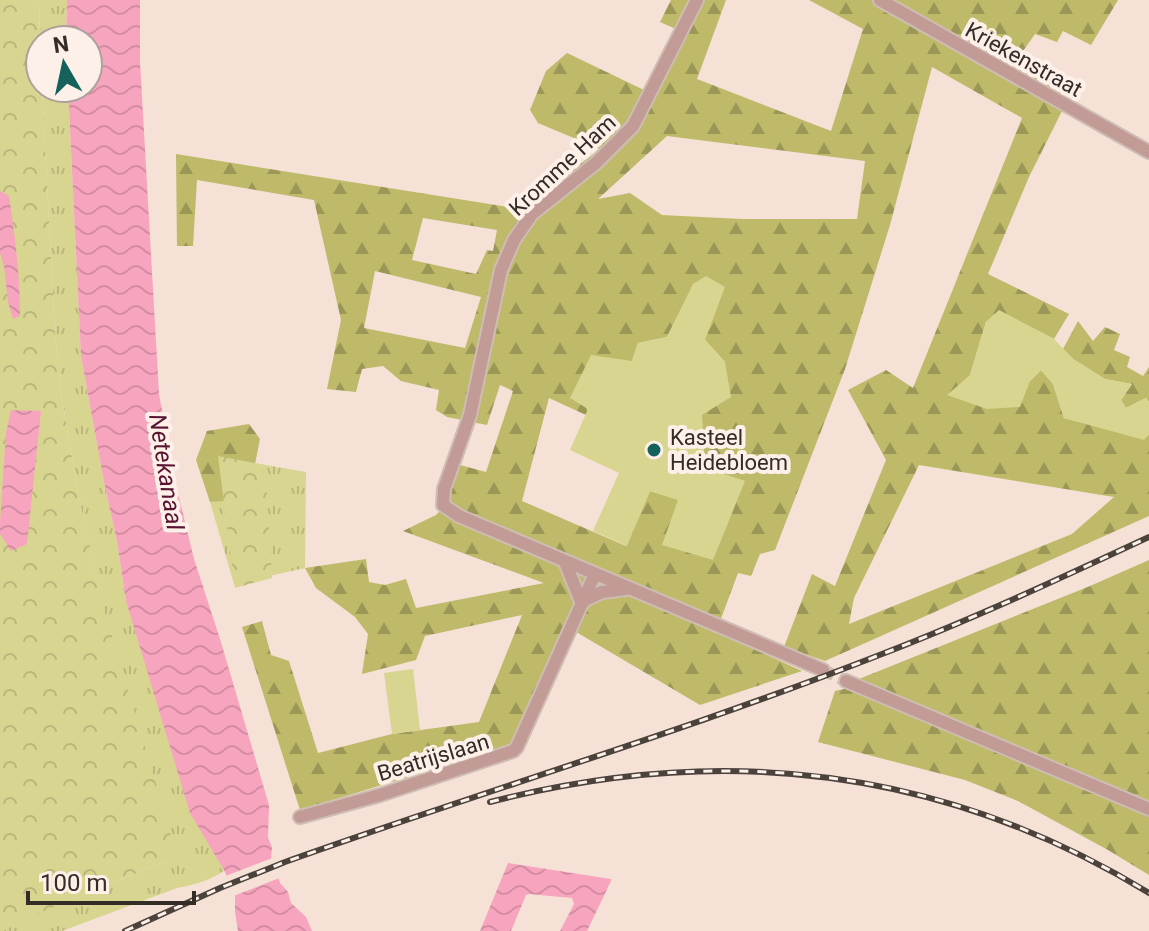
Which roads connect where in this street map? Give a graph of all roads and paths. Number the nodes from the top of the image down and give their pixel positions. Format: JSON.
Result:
{"nodes":[{"id":1,"x":697,"y":0,"type":"edge"},
{"id":2,"x":880,"y":0,"type":"edge"},
{"id":3,"x":1149,"y":152,"type":"edge"},
{"id":4,"x":565,"y":562,"type":"junction"},
{"id":5,"x":595,"y":574,"type":"junction"},
{"id":6,"x":628,"y":587,"type":"junction"},
{"id":7,"x":582,"y":602,"type":"junction"},
{"id":8,"x":823,"y":670,"type":"tunnel mouth"},
{"id":9,"x":846,"y":681,"type":"tunnel mouth"},
{"id":10,"x":1149,"y":809,"type":"edge"},
{"id":11,"x":300,"y":817,"type":"dead end"}],
"edges":[{"from":1,"to":4,"type":"street","name":"Kromme Ham"},
{"from":2,"to":3,"type":"street","name":"Kriekenstraat"},
{"from":4,"to":5,"type":"street"},
{"from":4,"to":7,"type":"street"},
{"from":5,"to":6,"type":"street"},
{"from":5,"to":7,"type":"street","name":"Beatrijslaan"},
{"from":6,"to":7,"type":"street"},
{"from":6,"to":8,"type":"street"},
{"from":7,"to":11,"type":"street","name":"Beatrijslaan"},
{"from":9,"to":10,"type":"street"}]}
